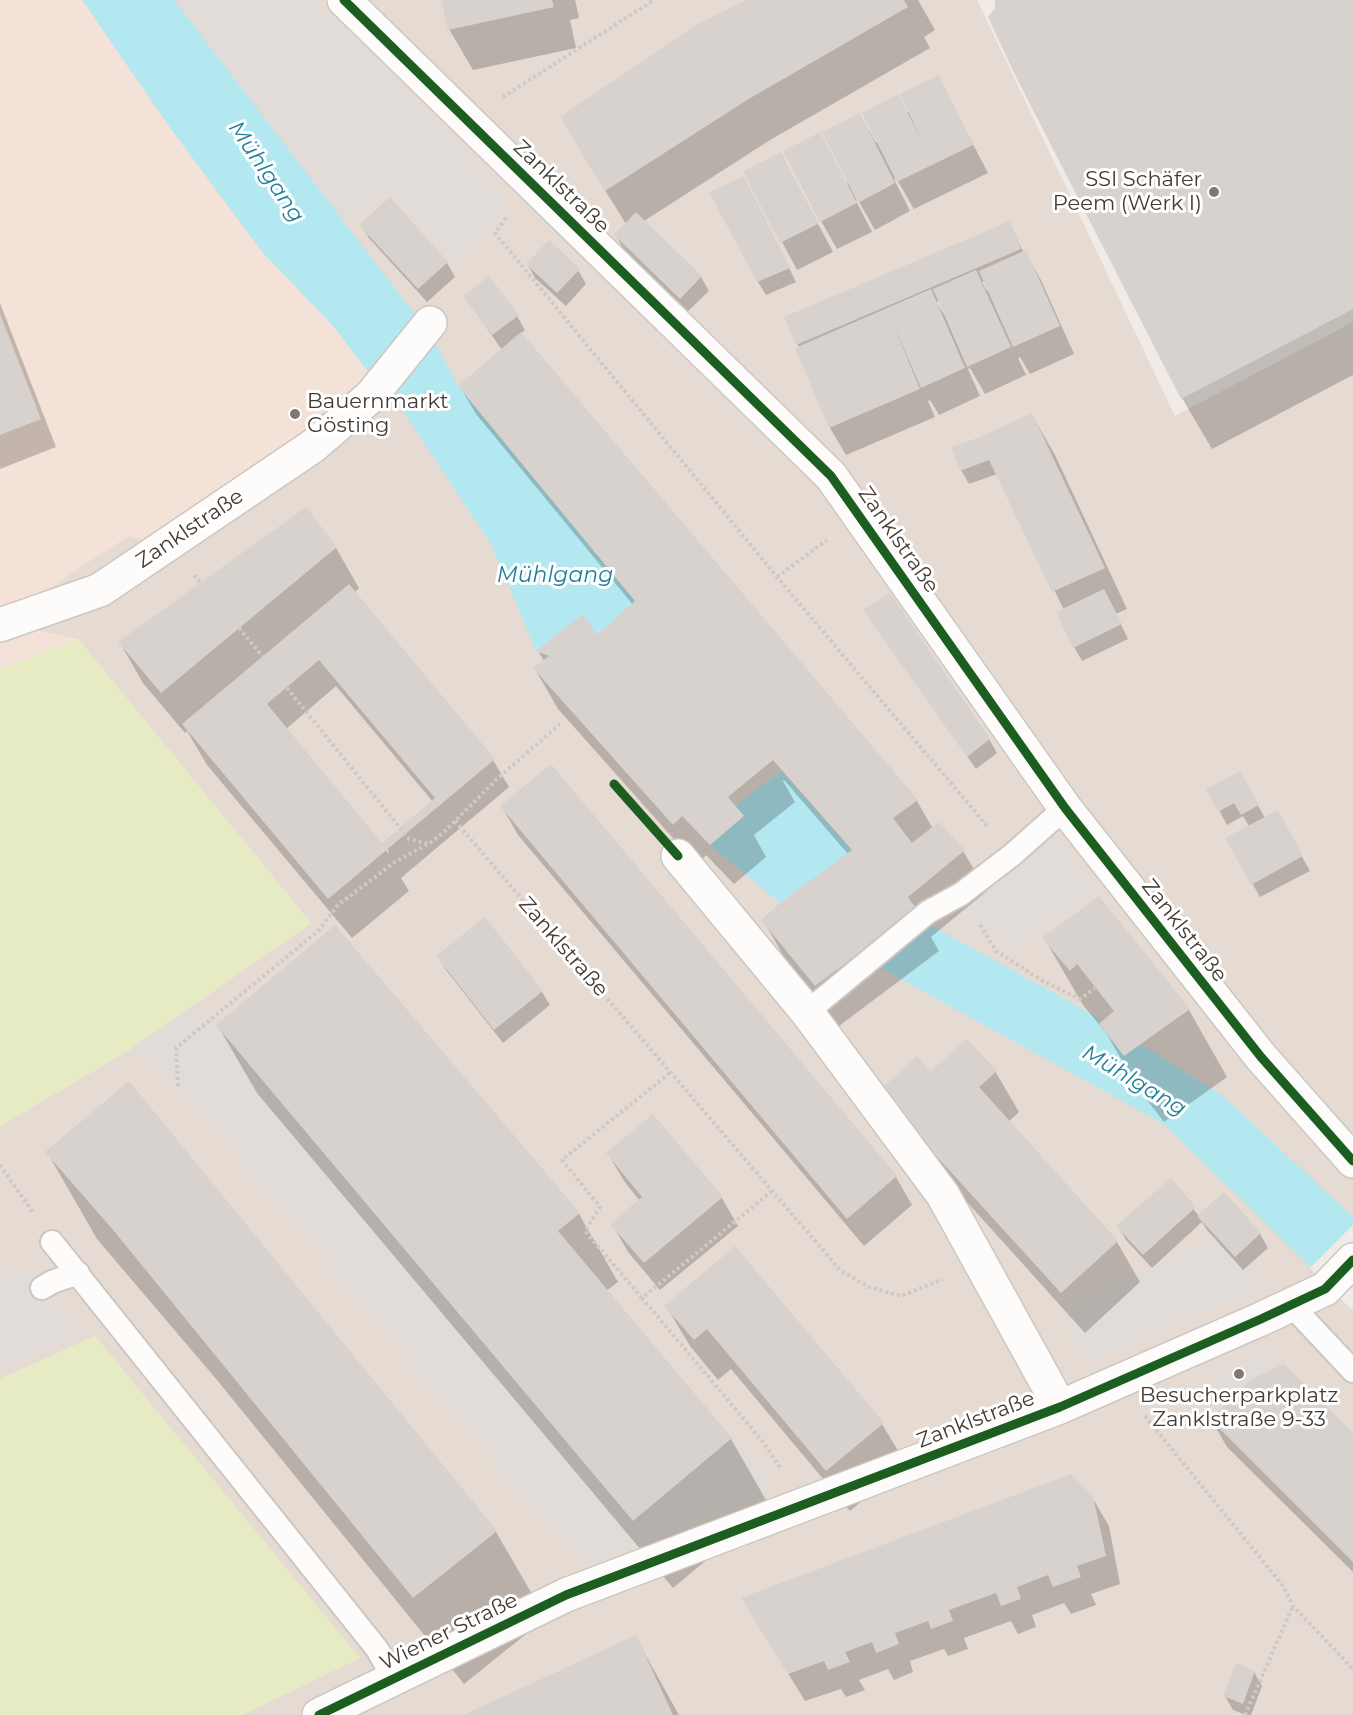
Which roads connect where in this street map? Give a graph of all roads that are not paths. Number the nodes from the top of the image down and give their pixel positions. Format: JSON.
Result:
{"nodes":[{"id":1,"x":344,"y":0,"type":"edge"},
{"id":2,"x":430,"y":323,"type":"dead end"},
{"id":3,"x":1,"y":624,"type":"edge"},
{"id":4,"x":1065,"y":808,"type":"junction"},
{"id":5,"x":678,"y":856,"type":"dead end"},
{"id":6,"x":807,"y":1012,"type":"junction"},
{"id":7,"x":1353,"y":1161,"type":"edge"},
{"id":8,"x":52,"y":1242,"type":"road end"},
{"id":9,"x":1353,"y":1260,"type":"edge"},
{"id":10,"x":78,"y":1273,"type":"junction"},
{"id":11,"x":42,"y":1288,"type":"dead end"},
{"id":12,"x":1291,"y":1305,"type":"junction"},
{"id":13,"x":1353,"y":1371,"type":"edge"},
{"id":14,"x":1060,"y":1407,"type":"junction"},
{"id":15,"x":596,"y":1585,"type":"joint"},
{"id":16,"x":394,"y":1679,"type":"junction"},
{"id":17,"x":319,"y":1715,"type":"edge"}],
"edges":[{"from":1,"to":4,"type":"street","name":"Zanklstraße"},
{"from":2,"to":3,"type":"street","name":"Zanklstraße"},
{"from":4,"to":6,"type":"lane"},
{"from":4,"to":7,"type":"street","name":"Zanklstraße"},
{"from":5,"to":6,"type":"street","name":"Zanklstraße"},
{"from":6,"to":14,"type":"street","name":"Zanklstraße"},
{"from":8,"to":10,"type":"lane","name":"Wiener Straße"},
{"from":9,"to":12,"type":"street","name":"Zanklstraße"},
{"from":10,"to":11,"type":"lane"},
{"from":10,"to":16,"type":"lane","name":"Wiener Straße"},
{"from":12,"to":13,"type":"lane"},
{"from":12,"to":14,"type":"street","name":"Zanklstraße"},
{"from":14,"to":15,"type":"street","name":"Zanklstraße"},
{"from":15,"to":16,"type":"street","name":"Wiener Straße"},
{"from":16,"to":17,"type":"street","name":"Wiener Straße"}]}
